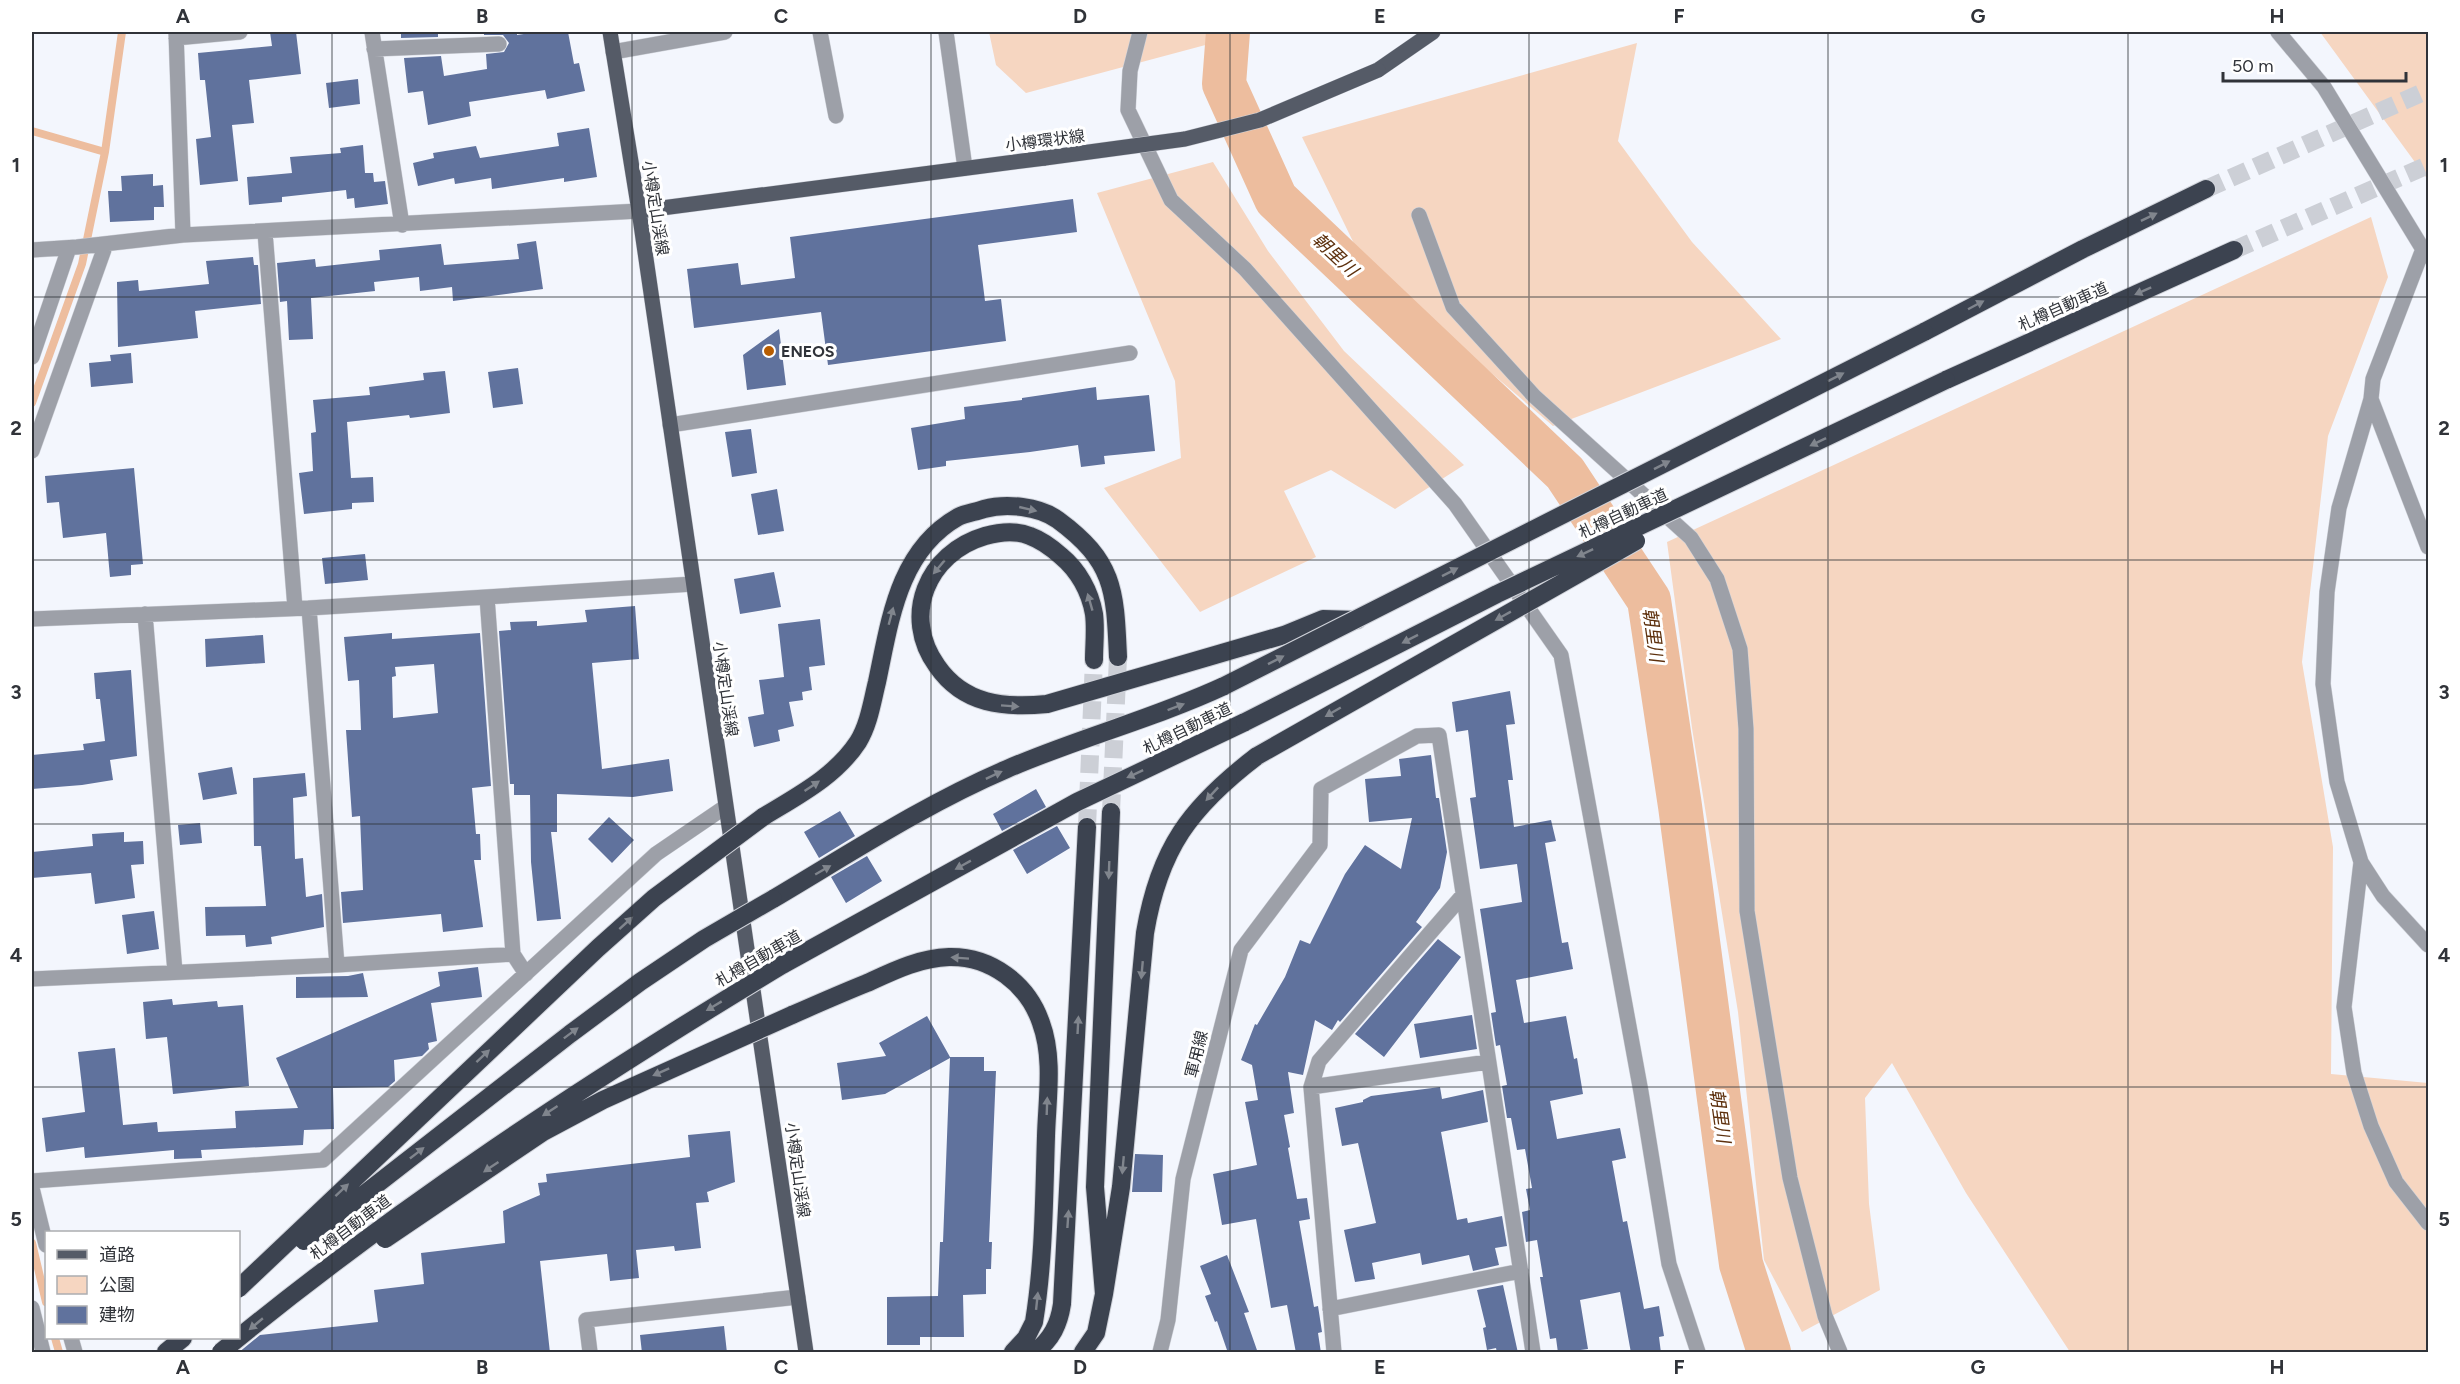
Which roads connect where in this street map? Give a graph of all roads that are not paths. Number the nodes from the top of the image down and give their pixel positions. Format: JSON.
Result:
{"nodes":[{"id":1,"x":240,"y":32,"type":"edge"},
{"id":2,"x":372,"y":32,"type":"edge"},
{"id":3,"x":610,"y":32,"type":"edge"},
{"id":4,"x":725,"y":32,"type":"edge"},
{"id":5,"x":820,"y":32,"type":"edge"},
{"id":6,"x":946,"y":32,"type":"edge"},
{"id":7,"x":1140,"y":32,"type":"edge"},
{"id":8,"x":1433,"y":32,"type":"edge"},
{"id":9,"x":2278,"y":32,"type":"edge"},
{"id":10,"x":176,"y":35,"type":"edge"},
{"id":11,"x":499,"y":44,"type":"dead end"},
{"id":12,"x":374,"y":49,"type":"junction"},
{"id":13,"x":613,"y":52,"type":"junction"},
{"id":14,"x":836,"y":116,"type":"dead end"},
{"id":15,"x":965,"y":168,"type":"junction"},
{"id":16,"x":2206,"y":189,"type":"tunnel mouth"},
{"id":17,"x":639,"y":211,"type":"junction"},
{"id":18,"x":1419,"y":215,"type":"dead end"},
{"id":19,"x":402,"y":225,"type":"junction"},
{"id":20,"x":265,"y":232,"type":"junction"},
{"id":21,"x":183,"y":235,"type":"junction"},
{"id":22,"x":101,"y":244,"type":"junction"},
{"id":23,"x":73,"y":247,"type":"junction"},
{"id":24,"x":32,"y":250,"type":"edge"},
{"id":25,"x":2234,"y":250,"type":"tunnel mouth"},
{"id":26,"x":2426,"y":254,"type":"edge"},
{"id":27,"x":1130,"y":353,"type":"dead end"},
{"id":28,"x":32,"y":357,"type":"edge"},
{"id":29,"x":2371,"y":399,"type":"junction"},
{"id":30,"x":38,"y":412,"type":"edge"},
{"id":31,"x":670,"y":425,"type":"junction"},
{"id":32,"x":32,"y":451,"type":"edge"},
{"id":33,"x":1755,"y":473,"type":"junction"},
{"id":34,"x":2428,"y":547,"type":"edge"},
{"id":35,"x":693,"y":584,"type":"junction"},
{"id":36,"x":487,"y":597,"type":"junction"},
{"id":37,"x":302,"y":608,"type":"junction"},
{"id":38,"x":145,"y":614,"type":"junction"},
{"id":39,"x":32,"y":619,"type":"edge"},
{"id":40,"x":1357,"y":620,"type":"junction"},
{"id":41,"x":1118,"y":657,"type":"tunnel mouth"},
{"id":42,"x":1094,"y":660,"type":"tunnel mouth"},
{"id":43,"x":725,"y":807,"type":"junction"},
{"id":44,"x":1111,"y":812,"type":"tunnel mouth"},
{"id":45,"x":1087,"y":827,"type":"tunnel mouth"},
{"id":46,"x":2361,"y":862,"type":"junction"},
{"id":47,"x":1462,"y":895,"type":"junction"},
{"id":48,"x":2428,"y":945,"type":"edge"},
{"id":49,"x":513,"y":954,"type":"junction"},
{"id":50,"x":337,"y":965,"type":"junction"},
{"id":51,"x":175,"y":972,"type":"junction"},
{"id":52,"x":526,"y":974,"type":"junction"},
{"id":53,"x":32,"y":979,"type":"edge"},
{"id":54,"x":1488,"y":1062,"type":"junction"},
{"id":55,"x":1311,"y":1087,"type":"junction"},
{"id":56,"x":32,"y":1181,"type":"edge"},
{"id":57,"x":32,"y":1188,"type":"edge"},
{"id":58,"x":2428,"y":1223,"type":"edge"},
{"id":59,"x":45,"y":1241,"type":"edge"},
{"id":60,"x":1521,"y":1271,"type":"junction"},
{"id":61,"x":240,"y":1288,"type":"edge"},
{"id":62,"x":240,"y":1288,"type":"edge"},
{"id":63,"x":1104,"y":1294,"type":"junction"},
{"id":64,"x":798,"y":1297,"type":"junction"},
{"id":65,"x":281,"y":1302,"type":"junction"},
{"id":66,"x":32,"y":1308,"type":"edge"},
{"id":67,"x":1330,"y":1309,"type":"junction"},
{"id":68,"x":240,"y":1337,"type":"edge"},
{"id":69,"x":182,"y":1339,"type":"edge"},
{"id":70,"x":237,"y":1339,"type":"edge"},
{"id":71,"x":43,"y":1353,"type":"edge"},
{"id":72,"x":166,"y":1353,"type":"edge"},
{"id":73,"x":221,"y":1353,"type":"edge"},
{"id":74,"x":590,"y":1353,"type":"edge"},
{"id":75,"x":806,"y":1353,"type":"edge"},
{"id":76,"x":1013,"y":1353,"type":"edge"},
{"id":77,"x":1035,"y":1353,"type":"edge"},
{"id":78,"x":1083,"y":1353,"type":"edge"},
{"id":79,"x":1160,"y":1353,"type":"edge"},
{"id":80,"x":1334,"y":1353,"type":"edge"},
{"id":81,"x":1533,"y":1353,"type":"edge"},
{"id":82,"x":1698,"y":1353,"type":"edge"},
{"id":83,"x":1840,"y":1353,"type":"edge"}],
"edges":[{"from":1,"to":10,"type":"street"},
{"from":2,"to":12,"type":"street"},
{"from":3,"to":13,"type":"main road","name":"小樽定山渓線"},
{"from":4,"to":13,"type":"street"},
{"from":5,"to":14,"type":"street"},
{"from":6,"to":15,"type":"street"},
{"from":7,"to":82,"type":"street"},
{"from":8,"to":15,"type":"main road","name":"小樽環状線","bridge":true},
{"from":9,"to":26,"type":"street"},
{"from":10,"to":21,"type":"street"},
{"from":11,"to":12,"type":"street"},
{"from":12,"to":19,"type":"street"},
{"from":13,"to":17,"type":"main road","name":"小樽定山渓線"},
{"from":15,"to":17,"type":"main road","name":"小樽環状線"},
{"from":40,"to":16,"type":"highway","name":"札樽自動車道","one_way":true,"bridge":true},
{"from":17,"to":19,"type":"street"},
{"from":17,"to":31,"type":"main road","name":"小樽定山渓線"},
{"from":18,"to":83,"type":"street"},
{"from":19,"to":20,"type":"street"},
{"from":20,"to":21,"type":"street"},
{"from":20,"to":37,"type":"street"},
{"from":21,"to":22,"type":"street"},
{"from":22,"to":23,"type":"street"},
{"from":22,"to":30,"type":"street"},
{"from":23,"to":24,"type":"street"},
{"from":23,"to":28,"type":"street"},
{"from":25,"to":33,"type":"highway","name":"札樽自動車道","one_way":true,"bridge":true},
{"from":26,"to":29,"type":"street"},
{"from":27,"to":31,"type":"street"},
{"from":29,"to":34,"type":"street"},
{"from":29,"to":46,"type":"street"},
{"from":30,"to":32,"type":"street"},
{"from":31,"to":35,"type":"main road","name":"小樽定山渓線"},
{"from":33,"to":63,"type":"highway","one_way":true,"bridge":true},
{"from":33,"to":65,"type":"highway","name":"札樽自動車道","one_way":true,"bridge":true},
{"from":35,"to":36,"type":"street"},
{"from":35,"to":43,"type":"main road","name":"小樽定山渓線"},
{"from":36,"to":37,"type":"street"},
{"from":36,"to":49,"type":"street"},
{"from":37,"to":38,"type":"street"},
{"from":37,"to":50,"type":"street"},
{"from":38,"to":39,"type":"street"},
{"from":38,"to":51,"type":"street"},
{"from":42,"to":40,"type":"highway","one_way":true},
{"from":61,"to":40,"type":"highway","name":"札樽自動車道","one_way":true,"bridge":true},
{"from":62,"to":41,"type":"highway","one_way":true,"bridge":true},
{"from":43,"to":52,"type":"street"},
{"from":43,"to":64,"type":"main road","name":"小樽定山渓線"},
{"from":44,"to":63,"type":"highway","one_way":true},
{"from":77,"to":45,"type":"highway","one_way":true},
{"from":46,"to":48,"type":"street"},
{"from":46,"to":58,"type":"street"},
{"from":47,"to":54,"type":"street"},
{"from":47,"to":55,"type":"street"},
{"from":47,"to":79,"type":"street","name":"軍用線"},
{"from":49,"to":50,"type":"street"},
{"from":49,"to":52,"type":"street"},
{"from":50,"to":51,"type":"street"},
{"from":51,"to":53,"type":"street"},
{"from":52,"to":56,"type":"street"},
{"from":54,"to":55,"type":"street"},
{"from":54,"to":60,"type":"street"},
{"from":55,"to":67,"type":"street"},
{"from":57,"to":59,"type":"street"},
{"from":60,"to":67,"type":"street"},
{"from":60,"to":81,"type":"street"},
{"from":63,"to":78,"type":"highway"},
{"from":64,"to":74,"type":"street"},
{"from":64,"to":75,"type":"main road","name":"小樽定山渓線"},
{"from":65,"to":68,"type":"highway","name":"札樽自動車道","one_way":true,"bridge":true},
{"from":76,"to":65,"type":"highway","one_way":true,"bridge":true},
{"from":66,"to":71,"type":"street"},
{"from":67,"to":80,"type":"street"},
{"from":69,"to":72,"type":"highway"},
{"from":70,"to":73,"type":"highway","name":"札樽自動車道","one_way":true,"bridge":true}]}
